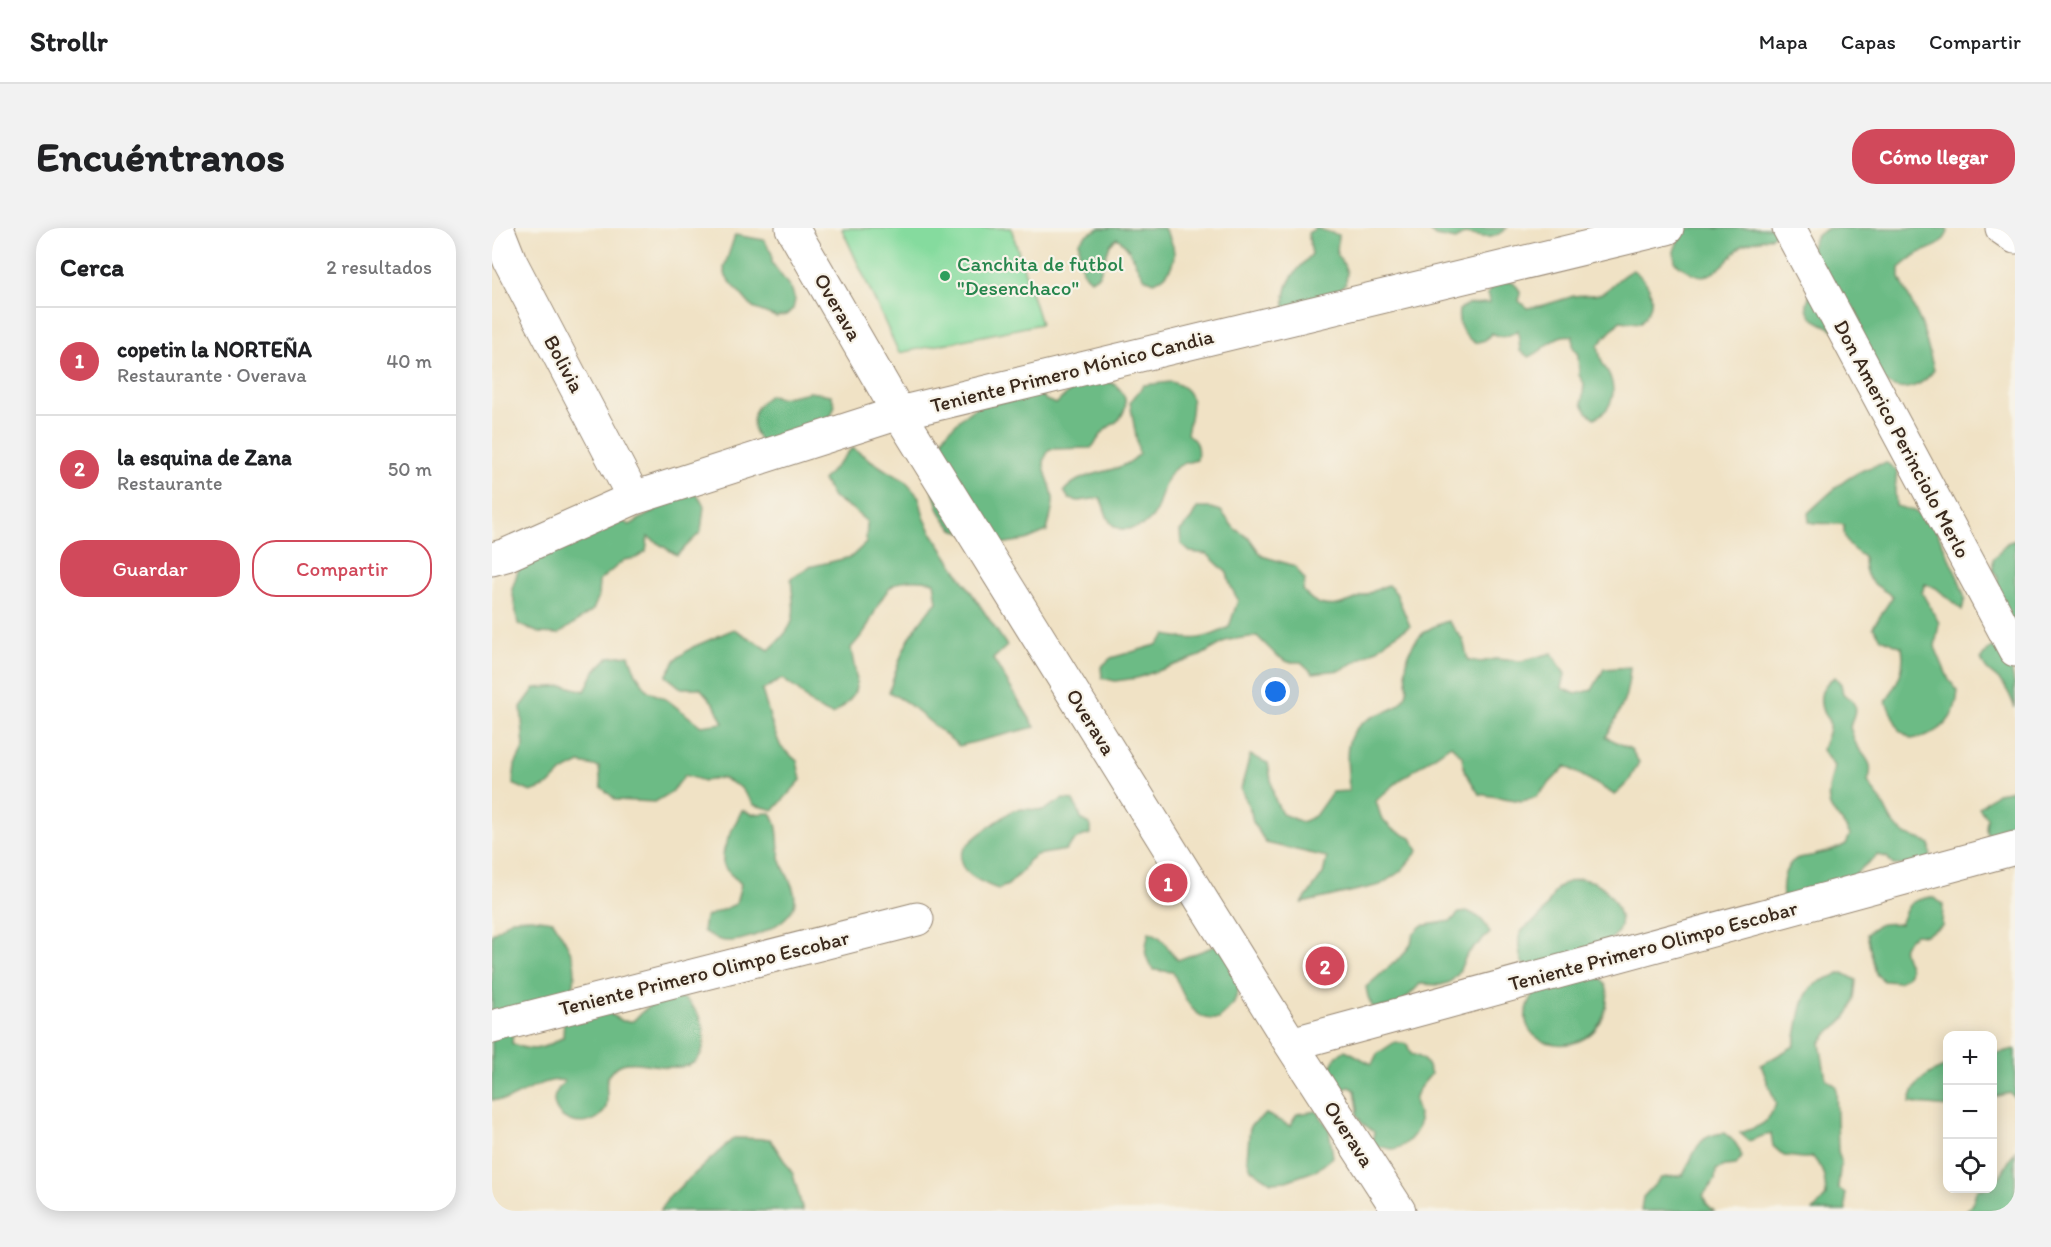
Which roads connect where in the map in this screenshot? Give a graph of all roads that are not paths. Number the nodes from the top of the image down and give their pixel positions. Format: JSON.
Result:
{"nodes":[{"id":1,"x":496,"y":228,"type":"edge"},
{"id":2,"x":792,"y":228,"type":"edge"},
{"id":3,"x":1667,"y":228,"type":"edge"},
{"id":4,"x":1789,"y":228,"type":"edge"},
{"id":5,"x":2002,"y":228,"type":"edge"},
{"id":6,"x":2015,"y":237,"type":"edge"},
{"id":7,"x":899,"y":412,"type":"junction"},
{"id":8,"x":634,"y":498,"type":"junction"},
{"id":9,"x":492,"y":559,"type":"edge"},
{"id":10,"x":2015,"y":650,"type":"edge"},
{"id":11,"x":2015,"y":848,"type":"edge"},
{"id":12,"x":917,"y":919,"type":"dead end"},
{"id":13,"x":492,"y":1027,"type":"edge"},
{"id":14,"x":1291,"y":1044,"type":"junction"},
{"id":15,"x":1399,"y":1211,"type":"edge"}],
"edges":[{"from":1,"to":8,"type":"street","name":"Bolivia"},
{"from":2,"to":7,"type":"street","name":"Overava"},
{"from":3,"to":7,"type":"street","name":"Teniente Primero Mónico Candia"},
{"from":4,"to":10,"type":"street","name":"Don Americo Perinciolo Merlo"},
{"from":5,"to":6,"type":"street"},
{"from":7,"to":8,"type":"street","name":"Teniente Primero Mónico Candia"},
{"from":7,"to":14,"type":"street","name":"Overava"},
{"from":8,"to":9,"type":"street","name":"Teniente Primero Mónico Candia"},
{"from":11,"to":14,"type":"street","name":"Teniente Primero Olimpo Escobar"},
{"from":12,"to":13,"type":"street","name":"Teniente Primero Olimpo Escobar"},
{"from":14,"to":15,"type":"street","name":"Overava"}]}
